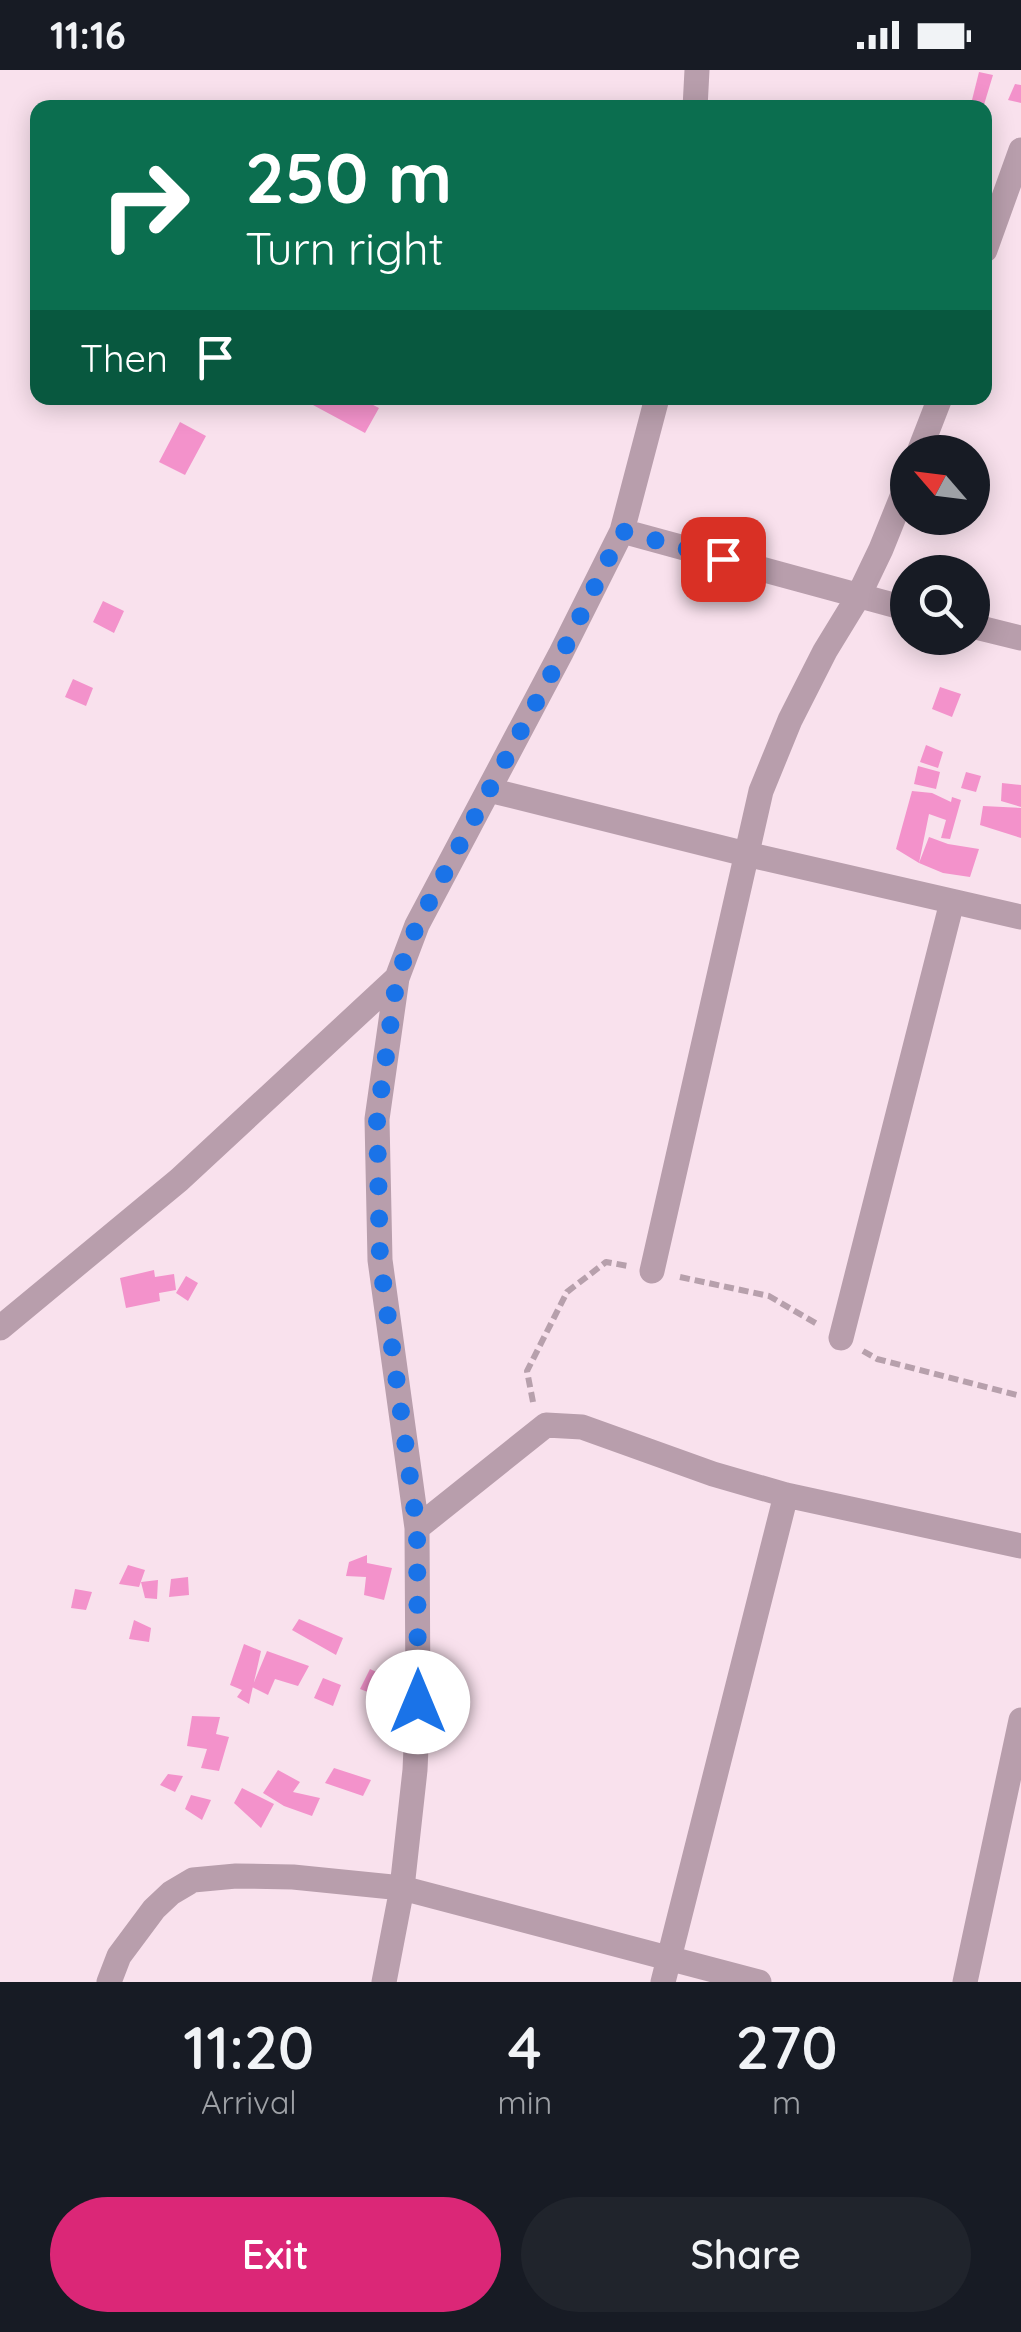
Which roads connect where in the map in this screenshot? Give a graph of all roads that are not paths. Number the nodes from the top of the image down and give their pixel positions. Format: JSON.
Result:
{"nodes":[{"id":1,"x":697,"y":70,"type":"edge"},
{"id":2,"x":695,"y":100,"type":"edge"},
{"id":3,"x":1021,"y":150,"type":"edge"},
{"id":4,"x":992,"y":231,"type":"edge"},
{"id":5,"x":655,"y":405,"type":"edge"},
{"id":6,"x":937,"y":405,"type":"edge"},
{"id":7,"x":926,"y":435,"type":"edge"},
{"id":8,"x":890,"y":527,"type":"edge"},
{"id":9,"x":622,"y":531,"type":"junction"},
{"id":10,"x":858,"y":597,"type":"junction"},
{"id":11,"x":890,"y":605,"type":"edge"},
{"id":12,"x":990,"y":630,"type":"edge"},
{"id":13,"x":1021,"y":638,"type":"edge"},
{"id":14,"x":489,"y":790,"type":"junction"},
{"id":15,"x":746,"y":854,"type":"junction"},
{"id":16,"x":952,"y":902,"type":"junction"},
{"id":17,"x":1021,"y":916,"type":"edge"},
{"id":18,"x":397,"y":978,"type":"junction"},
{"id":19,"x":652,"y":1271,"type":"road end"},
{"id":20,"x":0,"y":1328,"type":"edge"},
{"id":21,"x":841,"y":1338,"type":"road end"},
{"id":22,"x":786,"y":1495,"type":"junction"},
{"id":23,"x":417,"y":1528,"type":"junction"},
{"id":24,"x":1021,"y":1546,"type":"edge"},
{"id":25,"x":1021,"y":1720,"type":"edge"},
{"id":26,"x":402,"y":1888,"type":"junction"},
{"id":27,"x":665,"y":1970,"type":"edge"},
{"id":28,"x":108,"y":1982,"type":"edge"},
{"id":29,"x":384,"y":1982,"type":"edge"},
{"id":30,"x":760,"y":1982,"type":"edge"},
{"id":31,"x":964,"y":1982,"type":"edge"}],
"edges":[{"from":1,"to":2,"type":"street"},
{"from":3,"to":4,"type":"street"},
{"from":5,"to":9,"type":"street"},
{"from":6,"to":7,"type":"street"},
{"from":8,"to":10,"type":"street"},
{"from":9,"to":10,"type":"street"},
{"from":9,"to":14,"type":"street"},
{"from":10,"to":11,"type":"street"},
{"from":10,"to":15,"type":"street"},
{"from":12,"to":13,"type":"street"},
{"from":14,"to":15,"type":"street"},
{"from":14,"to":18,"type":"street"},
{"from":15,"to":16,"type":"street"},
{"from":15,"to":19,"type":"street"},
{"from":16,"to":17,"type":"street"},
{"from":16,"to":21,"type":"street"},
{"from":18,"to":20,"type":"street"},
{"from":18,"to":23,"type":"street"},
{"from":22,"to":23,"type":"street"},
{"from":22,"to":24,"type":"street"},
{"from":22,"to":27,"type":"street"},
{"from":23,"to":26,"type":"street"},
{"from":25,"to":31,"type":"street"},
{"from":26,"to":27,"type":"street"},
{"from":26,"to":28,"type":"street"},
{"from":26,"to":29,"type":"street"},
{"from":27,"to":30,"type":"street"}]}
